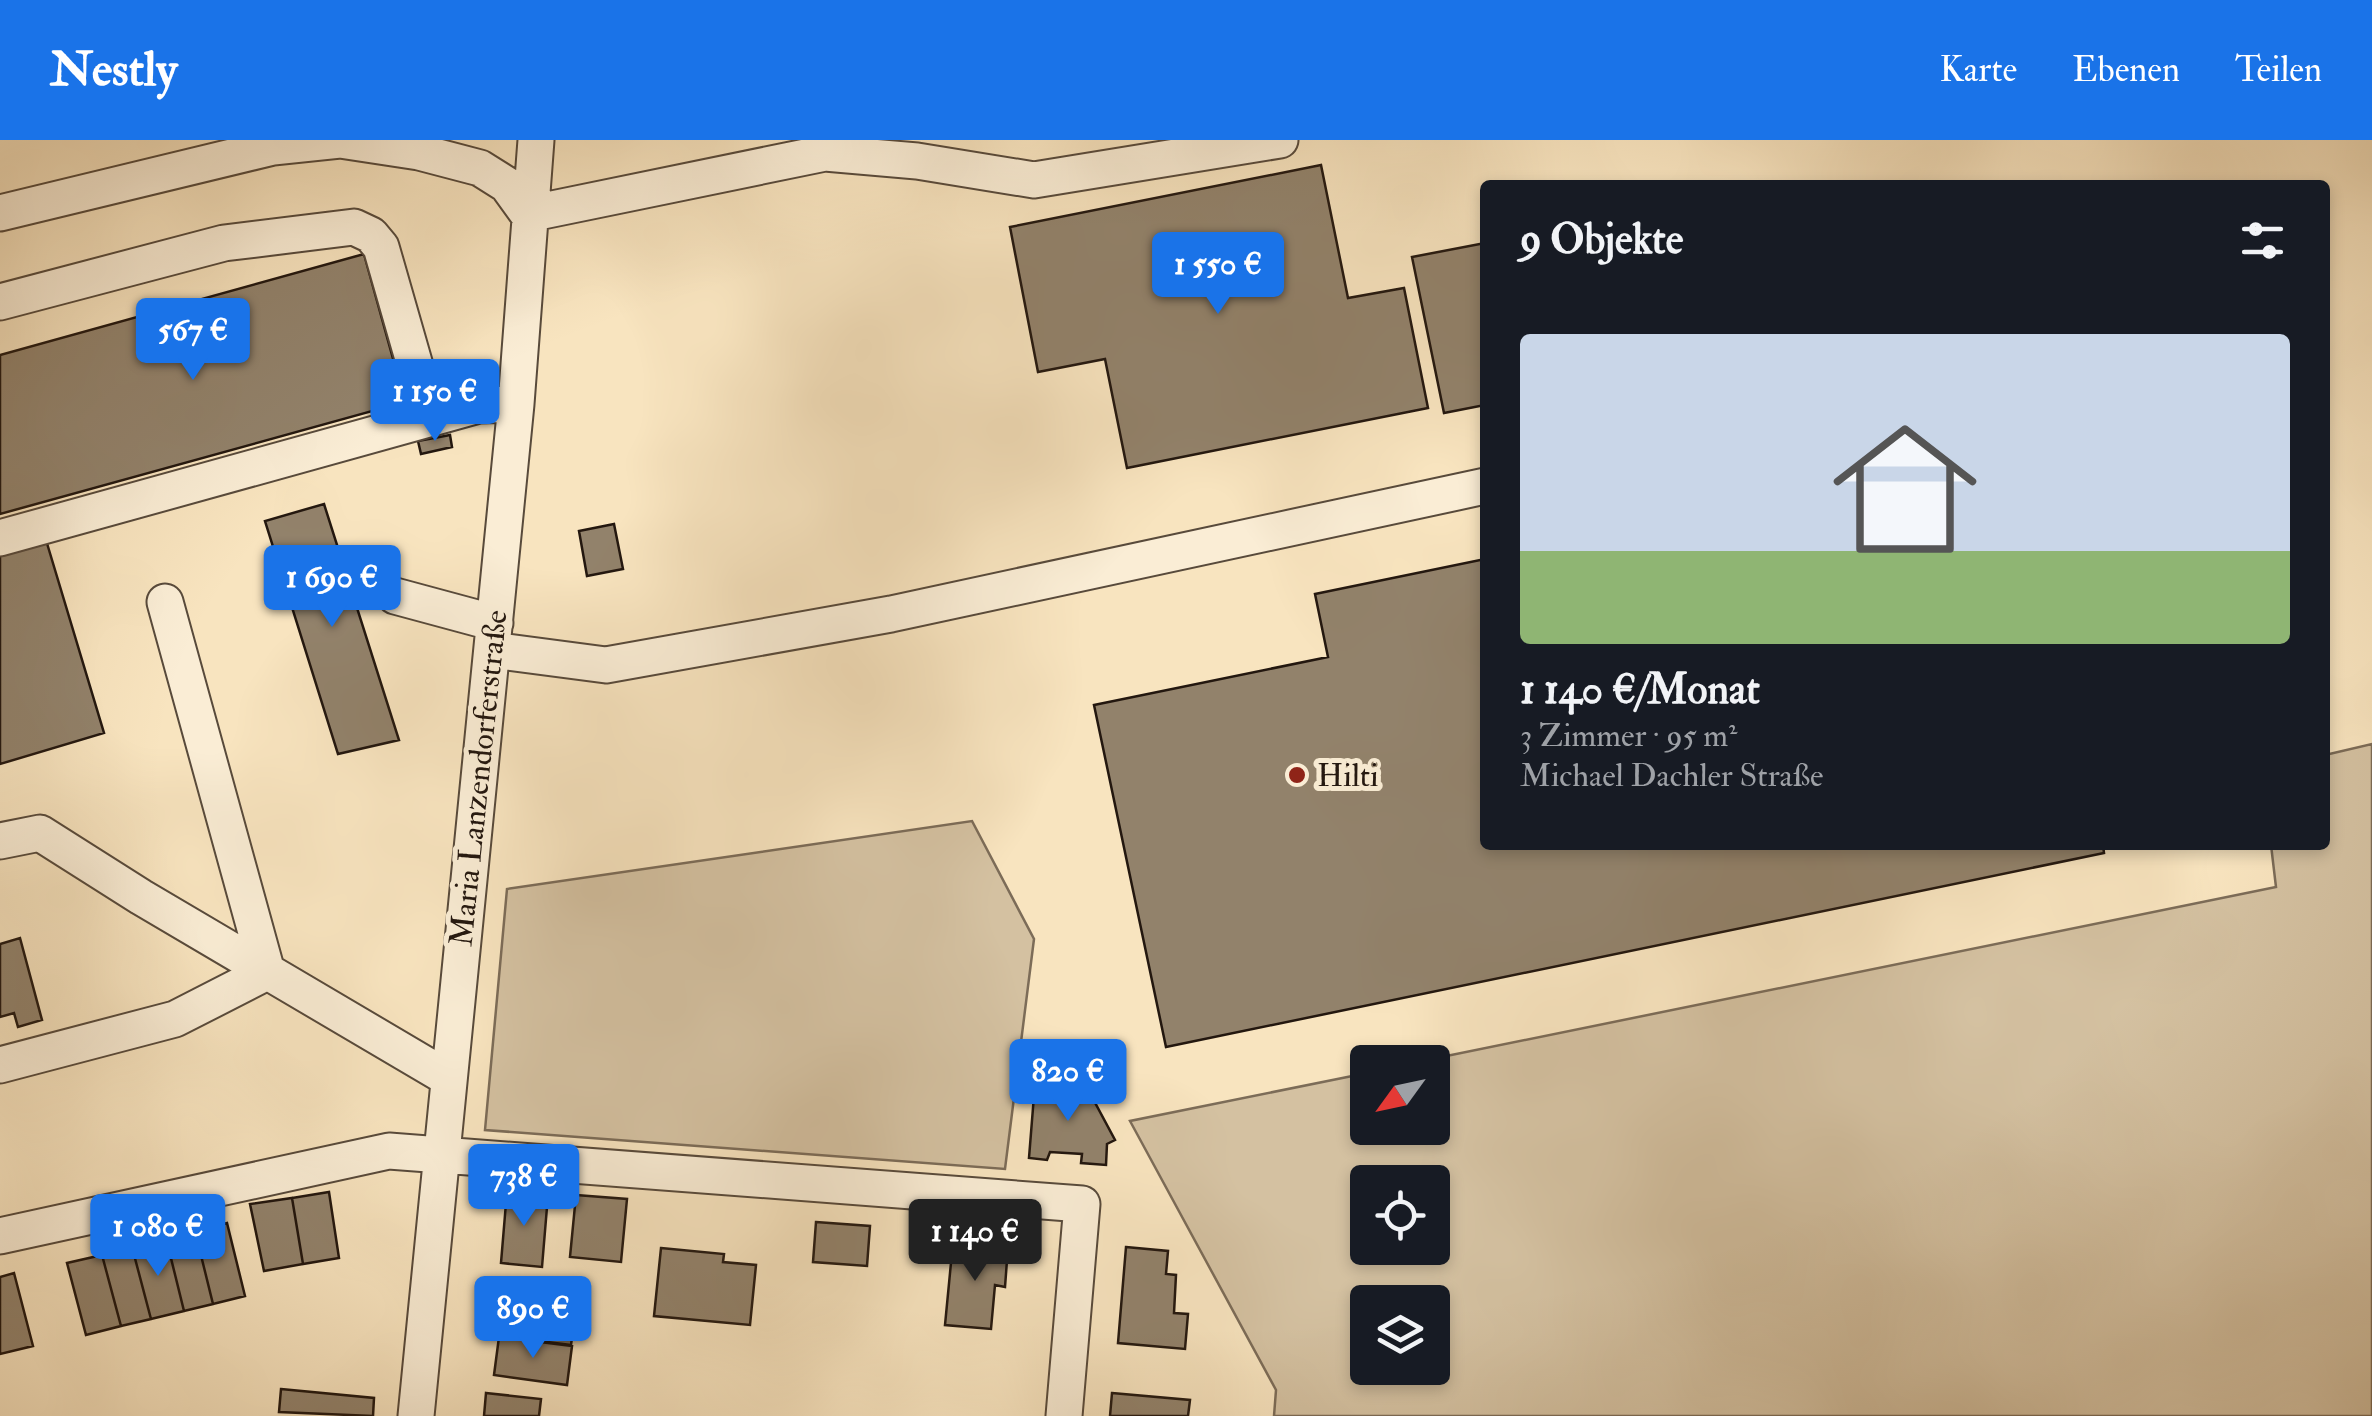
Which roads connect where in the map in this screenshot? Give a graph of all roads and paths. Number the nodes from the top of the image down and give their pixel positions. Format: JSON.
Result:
{"nodes":[{"id":1,"x":536,"y":140,"type":"edge"},
{"id":2,"x":1280,"y":140,"type":"edge"},
{"id":3,"x":0,"y":213,"type":"edge"},
{"id":4,"x":528,"y":214,"type":"junction"},
{"id":5,"x":0,"y":302,"type":"edge"},
{"id":6,"x":516,"y":404,"type":"junction"},
{"id":7,"x":422,"y":420,"type":"junction"},
{"id":8,"x":1480,"y":487,"type":"edge"},
{"id":9,"x":0,"y":538,"type":"edge"},
{"id":10,"x":395,"y":596,"type":"dead end"},
{"id":11,"x":164,"y":602,"type":"dead end"},
{"id":12,"x":493,"y":636,"type":"junction"},
{"id":13,"x":0,"y":841,"type":"edge"},
{"id":14,"x":267,"y":972,"type":"junction"},
{"id":15,"x":0,"y":1065,"type":"edge"},
{"id":16,"x":448,"y":1078,"type":"junction"},
{"id":17,"x":441,"y":1154,"type":"junction"},
{"id":18,"x":0,"y":1236,"type":"edge"},
{"id":19,"x":416,"y":1416,"type":"edge"},
{"id":20,"x":1064,"y":1416,"type":"edge"}],
"edges":[{"from":1,"to":4,"type":"street","name":"Maria Lanzendorferstraße"},
{"from":2,"to":4,"type":"street"},
{"from":3,"to":4,"type":"street"},
{"from":4,"to":6,"type":"street","name":"Maria Lanzendorferstraße"},
{"from":5,"to":7,"type":"street"},
{"from":6,"to":7,"type":"street"},
{"from":6,"to":12,"type":"street","name":"Maria Lanzendorferstraße"},
{"from":7,"to":9,"type":"street"},
{"from":8,"to":12,"type":"street"},
{"from":10,"to":12,"type":"street"},
{"from":11,"to":14,"type":"street"},
{"from":12,"to":16,"type":"street","name":"Maria Lanzendorferstraße"},
{"from":13,"to":14,"type":"street"},
{"from":14,"to":15,"type":"street"},
{"from":14,"to":16,"type":"street"},
{"from":16,"to":17,"type":"street","name":"Maria Lanzendorferstraße"},
{"from":17,"to":18,"type":"street"},
{"from":17,"to":19,"type":"street","name":"Maria Lanzendorferstraße"},
{"from":17,"to":20,"type":"street"}]}
